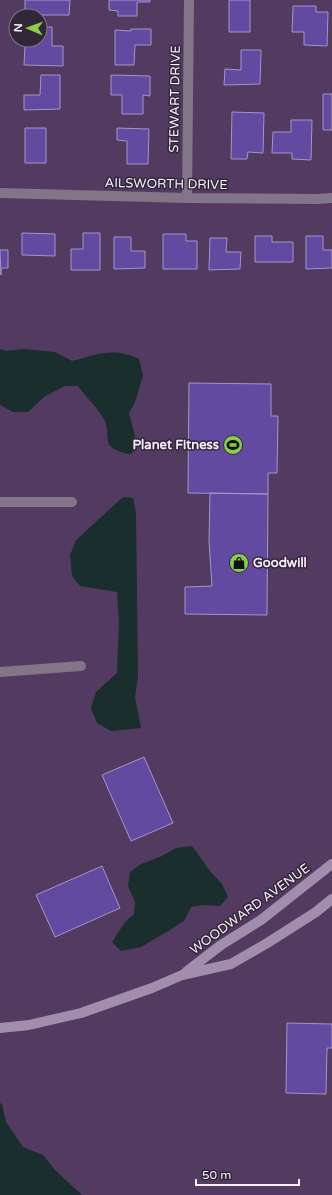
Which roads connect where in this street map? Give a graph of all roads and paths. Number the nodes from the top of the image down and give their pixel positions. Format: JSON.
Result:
{"nodes":[{"id":1,"x":189,"y":0,"type":"edge"},
{"id":2,"x":0,"y":193,"type":"edge"},
{"id":3,"x":187,"y":198,"type":"junction"},
{"id":4,"x":332,"y":198,"type":"edge"},
{"id":5,"x":0,"y":502,"type":"edge"},
{"id":6,"x":72,"y":502,"type":"dead end"},
{"id":7,"x":82,"y":666,"type":"dead end"},
{"id":8,"x":0,"y":672,"type":"edge"},
{"id":9,"x":332,"y":864,"type":"edge"},
{"id":10,"x":332,"y":899,"type":"edge"},
{"id":11,"x":182,"y":975,"type":"junction"},
{"id":12,"x":0,"y":1028,"type":"edge"}],
"edges":[{"from":1,"to":3,"type":"street","name":"STEWART DRIVE"},
{"from":2,"to":3,"type":"street","name":"AILSWORTH DRIVE"},
{"from":3,"to":4,"type":"street","name":"AILSWORTH DRIVE"},
{"from":5,"to":6,"type":"street"},
{"from":7,"to":8,"type":"street"},
{"from":9,"to":11,"type":"main road","name":"WOODWARD AVENUE"},
{"from":10,"to":11,"type":"main road","name":"WOODWARD AVENUE"},
{"from":11,"to":12,"type":"main road","name":"WOODWARD AVENUE"}]}
